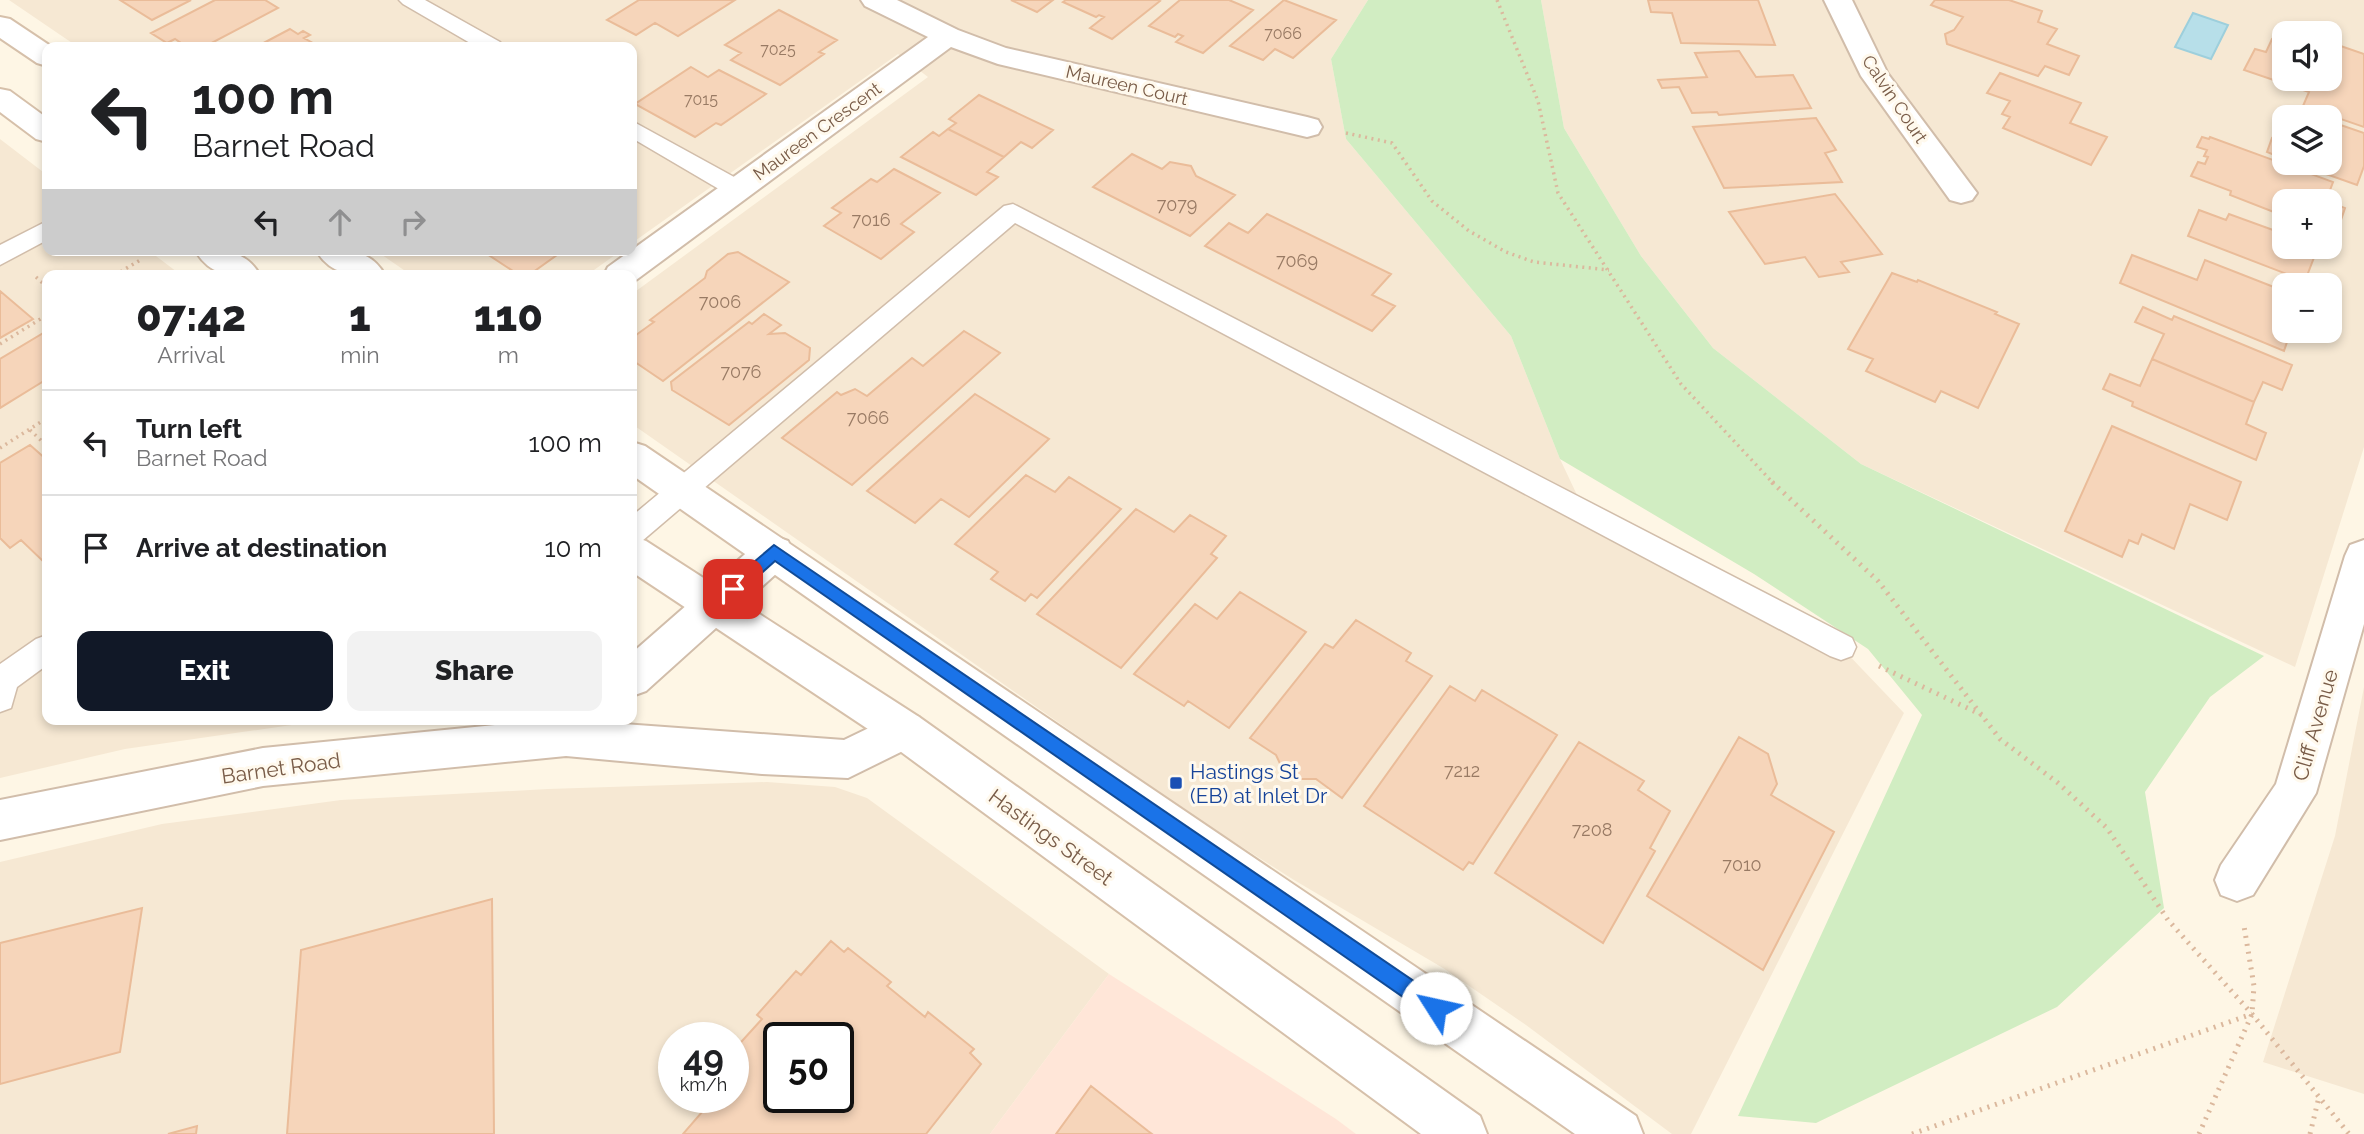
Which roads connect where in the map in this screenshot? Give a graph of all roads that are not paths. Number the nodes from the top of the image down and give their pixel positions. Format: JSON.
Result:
{"nodes":[{"id":1,"x":410,"y":0,"type":"edge"},
{"id":2,"x":875,"y":0,"type":"edge"},
{"id":3,"x":1838,"y":0,"type":"edge"},
{"id":4,"x":0,"y":25,"type":"edge"},
{"id":5,"x":948,"y":36,"type":"junction"},
{"id":6,"x":483,"y":42,"type":"edge"},
{"id":7,"x":42,"y":54,"type":"edge"},
{"id":8,"x":0,"y":98,"type":"edge"},
{"id":9,"x":1307,"y":127,"type":"road end"},
{"id":10,"x":42,"y":128,"type":"edge"},
{"id":11,"x":637,"y":131,"type":"edge"},
{"id":12,"x":737,"y":189,"type":"junction"},
{"id":13,"x":1961,"y":193,"type":"dead end"},
{"id":14,"x":42,"y":232,"type":"edge"},
{"id":15,"x":0,"y":256,"type":"edge"},
{"id":16,"x":219,"y":256,"type":"edge"},
{"id":17,"x":341,"y":256,"type":"edge"},
{"id":18,"x":237,"y":270,"type":"edge"},
{"id":19,"x":362,"y":270,"type":"edge"},
{"id":20,"x":627,"y":270,"type":"edge"},
{"id":21,"x":637,"y":459,"type":"edge"},
{"id":22,"x":683,"y":491,"type":"junction"},
{"id":23,"x":637,"y":529,"type":"edge"},
{"id":24,"x":774,"y":552,"type":"junction"},
{"id":25,"x":637,"y":555,"type":"edge"},
{"id":26,"x":2364,"y":556,"type":"edge"},
{"id":27,"x":713,"y":607,"type":"junction"},
{"id":28,"x":1841,"y":647,"type":"road end"},
{"id":29,"x":42,"y":652,"type":"edge"},
{"id":30,"x":637,"y":674,"type":"edge"},
{"id":31,"x":1,"y":685,"type":"edge"},
{"id":32,"x":575,"y":728,"type":"edge"},
{"id":33,"x":904,"y":730,"type":"junction"},
{"id":34,"x":0,"y":820,"type":"edge"},
{"id":35,"x":2237,"y":880,"type":"road end"},
{"id":36,"x":1462,"y":1134,"type":"edge"},
{"id":37,"x":1618,"y":1134,"type":"edge"}],
"edges":[{"from":1,"to":6,"type":"lane"},
{"from":2,"to":5,"type":"street"},
{"from":3,"to":13,"type":"street","name":"Calvin Court"},
{"from":4,"to":7,"type":"street"},
{"from":5,"to":9,"type":"street","name":"Maureen Court"},
{"from":5,"to":12,"type":"street","name":"Maureen Crescent"},
{"from":8,"to":10,"type":"street"},
{"from":11,"to":12,"type":"lane"},
{"from":12,"to":20,"type":"street","name":"Maureen Crescent"},
{"from":14,"to":15,"type":"lane"},
{"from":16,"to":18,"type":"street"},
{"from":17,"to":19,"type":"street"},
{"from":21,"to":22,"type":"street"},
{"from":22,"to":23,"type":"lane"},
{"from":22,"to":24,"type":"street"},
{"from":22,"to":28,"type":"lane"},
{"from":24,"to":27,"type":"street"},
{"from":24,"to":37,"type":"street"},
{"from":25,"to":27,"type":"street","name":"Hastings Street"},
{"from":26,"to":35,"type":"street","name":"Cliff Avenue"},
{"from":27,"to":30,"type":"street"},
{"from":27,"to":33,"type":"street","name":"Hastings Street"},
{"from":29,"to":31,"type":"lane"},
{"from":32,"to":33,"type":"street","name":"Barnet Road"},
{"from":32,"to":34,"type":"street","name":"Barnet Road"},
{"from":33,"to":36,"type":"street","name":"Hastings Street"}]}
